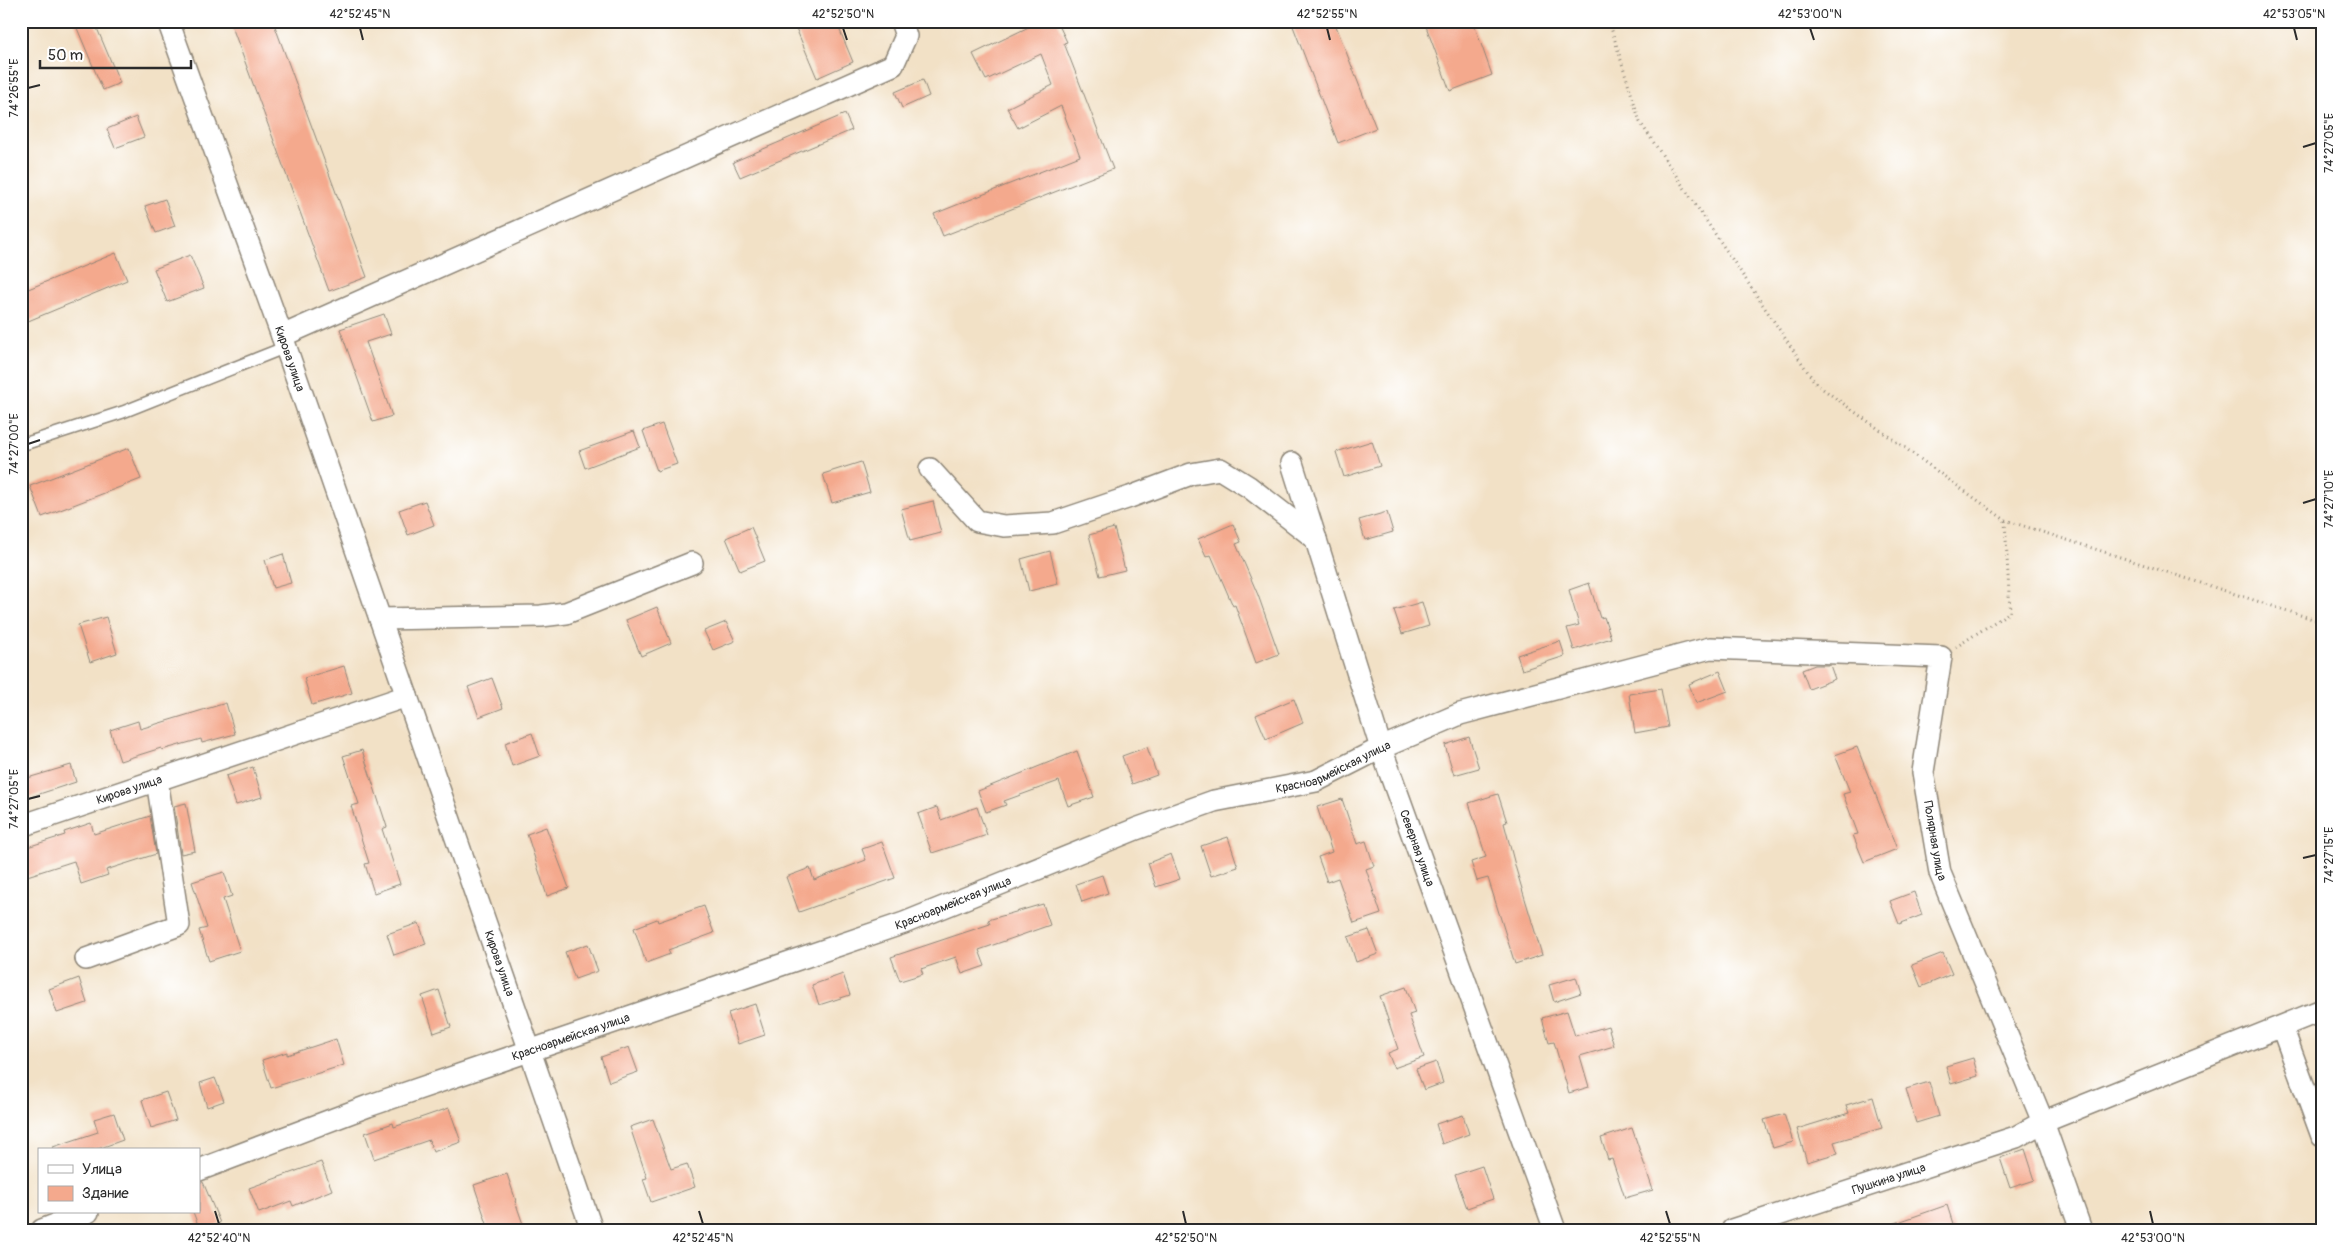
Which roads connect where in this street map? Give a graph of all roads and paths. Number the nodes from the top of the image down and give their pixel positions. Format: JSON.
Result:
{"nodes":[{"id":1,"x":168,"y":21,"type":"edge"},
{"id":2,"x":901,"y":21,"type":"edge"},
{"id":3,"x":1609,"y":21,"type":"edge"},
{"id":4,"x":284,"y":342,"type":"junction"},
{"id":5,"x":21,"y":445,"type":"edge"},
{"id":6,"x":1292,"y":463,"type":"dead end"},
{"id":7,"x":930,"y":469,"type":"dead end"},
{"id":8,"x":2005,"y":520,"type":"junction"},
{"id":9,"x":1316,"y":539,"type":"junction"},
{"id":10,"x":692,"y":563,"type":"dead end"},
{"id":11,"x":380,"y":618,"type":"junction"},
{"id":12,"x":2322,"y":622,"type":"edge"},
{"id":13,"x":1941,"y":657,"type":"junction"},
{"id":14,"x":407,"y":696,"type":"junction"},
{"id":15,"x":1381,"y":748,"type":"junction"},
{"id":16,"x":157,"y":780,"type":"junction"},
{"id":17,"x":21,"y":826,"type":"edge"},
{"id":18,"x":86,"y":958,"type":"dead end"},
{"id":19,"x":2322,"y":1010,"type":"edge"},
{"id":20,"x":2282,"y":1027,"type":"junction"},
{"id":21,"x":531,"y":1051,"type":"junction"},
{"id":22,"x":2043,"y":1122,"type":"junction"},
{"id":23,"x":2322,"y":1136,"type":"edge"},
{"id":24,"x":200,"y":1170,"type":"edge"},
{"id":25,"x":83,"y":1214,"type":"edge"},
{"id":26,"x":42,"y":1230,"type":"edge"},
{"id":27,"x":592,"y":1230,"type":"edge"},
{"id":28,"x":1555,"y":1230,"type":"edge"},
{"id":29,"x":1732,"y":1230,"type":"edge"},
{"id":30,"x":2081,"y":1230,"type":"edge"}],
"edges":[{"from":1,"to":4,"type":"street","name":"Кирова улица"},
{"from":2,"to":4,"type":"street"},
{"from":3,"to":8,"type":"path"},
{"from":4,"to":5,"type":"lane"},
{"from":4,"to":11,"type":"street","name":"Кирова улица"},
{"from":6,"to":9,"type":"street","name":"Северная улица"},
{"from":7,"to":9,"type":"street"},
{"from":8,"to":12,"type":"path"},
{"from":8,"to":13,"type":"path"},
{"from":9,"to":15,"type":"street","name":"Северная улица"},
{"from":10,"to":11,"type":"street"},
{"from":11,"to":14,"type":"street","name":"Кирова улица"},
{"from":13,"to":15,"type":"street","name":"Красноармейская улица"},
{"from":13,"to":22,"type":"street","name":"Полярная улица"},
{"from":14,"to":16,"type":"street","name":"Кирова улица"},
{"from":14,"to":21,"type":"street","name":"Кирова улица"},
{"from":15,"to":21,"type":"street","name":"Красноармейская улица"},
{"from":15,"to":28,"type":"street","name":"Северная улица"},
{"from":16,"to":17,"type":"street","name":"Кирова улица"},
{"from":16,"to":18,"type":"street"},
{"from":19,"to":20,"type":"street","name":"Пушкина улица"},
{"from":20,"to":22,"type":"street","name":"Пушкина улица"},
{"from":20,"to":23,"type":"street"},
{"from":21,"to":24,"type":"street","name":"Красноармейская улица"},
{"from":21,"to":27,"type":"street","name":"Кирова улица"},
{"from":22,"to":29,"type":"street","name":"Пушкина улица"},
{"from":22,"to":30,"type":"street","name":"Полярная улица"},
{"from":25,"to":26,"type":"street"}]}
